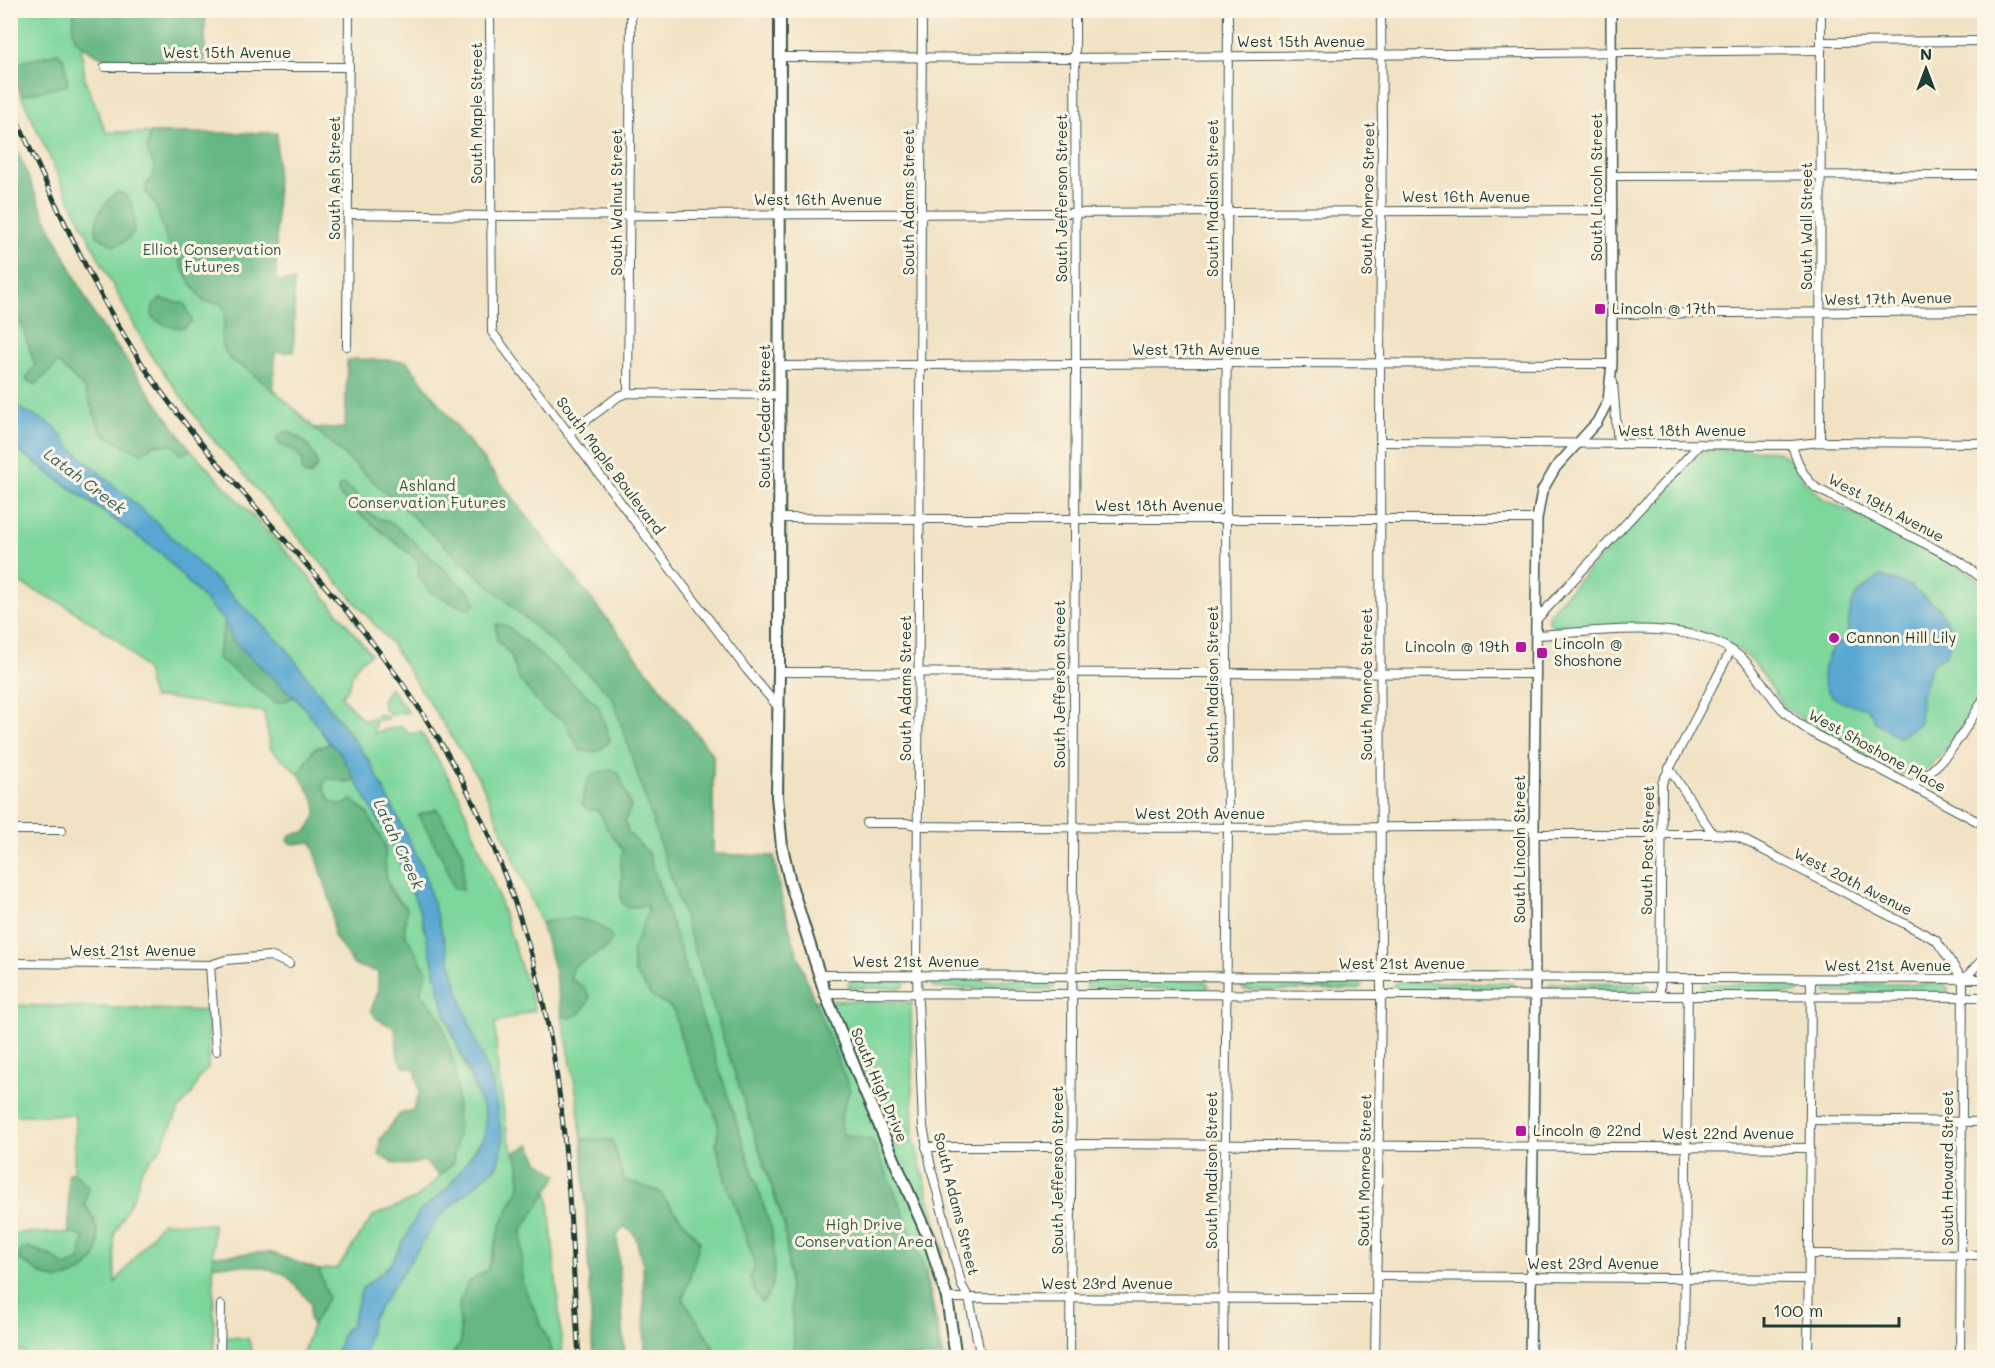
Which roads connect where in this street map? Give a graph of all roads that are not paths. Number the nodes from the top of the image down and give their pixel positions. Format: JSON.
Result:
{"nodes":[{"id":1,"x":349,"y":10,"type":"edge"},
{"id":2,"x":490,"y":10,"type":"edge"},
{"id":3,"x":631,"y":10,"type":"edge"},
{"id":4,"x":780,"y":10,"type":"edge"},
{"id":5,"x":922,"y":10,"type":"edge"},
{"id":6,"x":1074,"y":10,"type":"edge"},
{"id":7,"x":1228,"y":10,"type":"edge"},
{"id":8,"x":1381,"y":10,"type":"edge"},
{"id":9,"x":1611,"y":10,"type":"edge"},
{"id":10,"x":1821,"y":10,"type":"edge"},
{"id":11,"x":1984,"y":41,"type":"edge"},
{"id":12,"x":1821,"y":46,"type":"junction"},
{"id":13,"x":1612,"y":52,"type":"junction"},
{"id":14,"x":1227,"y":55,"type":"junction"},
{"id":15,"x":1381,"y":56,"type":"junction"},
{"id":16,"x":781,"y":57,"type":"junction"},
{"id":17,"x":923,"y":57,"type":"junction"},
{"id":18,"x":1074,"y":58,"type":"junction"},
{"id":19,"x":105,"y":66,"type":"dead end"},
{"id":20,"x":349,"y":67,"type":"junction"},
{"id":21,"x":1821,"y":175,"type":"junction"},
{"id":22,"x":1612,"y":176,"type":"junction"},
{"id":23,"x":1984,"y":176,"type":"edge"},
{"id":24,"x":1381,"y":210,"type":"junction"},
{"id":25,"x":1612,"y":210,"type":"junction"},
{"id":26,"x":1227,"y":212,"type":"junction"},
{"id":27,"x":780,"y":213,"type":"junction"},
{"id":28,"x":922,"y":213,"type":"junction"},
{"id":29,"x":1075,"y":213,"type":"junction"},
{"id":30,"x":348,"y":214,"type":"junction"},
{"id":31,"x":631,"y":215,"type":"junction"},
{"id":32,"x":491,"y":216,"type":"junction"},
{"id":33,"x":1984,"y":311,"type":"edge"},
{"id":34,"x":1820,"y":313,"type":"junction"},
{"id":35,"x":1612,"y":314,"type":"junction"},
{"id":36,"x":347,"y":346,"type":"dead end"},
{"id":37,"x":1227,"y":363,"type":"junction"},
{"id":38,"x":1380,"y":363,"type":"junction"},
{"id":39,"x":1612,"y":364,"type":"junction"},
{"id":40,"x":1076,"y":365,"type":"junction"},
{"id":41,"x":780,"y":366,"type":"junction"},
{"id":42,"x":920,"y":366,"type":"junction"},
{"id":43,"x":628,"y":393,"type":"junction"},
{"id":44,"x":779,"y":395,"type":"junction"},
{"id":45,"x":568,"y":434,"type":"junction"},
{"id":46,"x":1380,"y":442,"type":"junction"},
{"id":47,"x":1577,"y":442,"type":"junction"},
{"id":48,"x":1820,"y":442,"type":"junction"},
{"id":49,"x":1984,"y":442,"type":"edge"},
{"id":50,"x":1618,"y":444,"type":"junction"},
{"id":51,"x":1700,"y":444,"type":"junction"},
{"id":52,"x":1792,"y":445,"type":"junction"},
{"id":53,"x":780,"y":518,"type":"junction"},
{"id":54,"x":919,"y":519,"type":"junction"},
{"id":55,"x":1075,"y":519,"type":"junction"},
{"id":56,"x":1226,"y":519,"type":"junction"},
{"id":57,"x":1380,"y":519,"type":"junction"},
{"id":58,"x":1537,"y":519,"type":"junction"},
{"id":59,"x":1984,"y":580,"type":"edge"},
{"id":60,"x":1537,"y":618,"type":"junction"},
{"id":61,"x":1536,"y":635,"type":"junction"},
{"id":62,"x":1731,"y":650,"type":"junction"},
{"id":63,"x":779,"y":672,"type":"junction"},
{"id":64,"x":1074,"y":672,"type":"junction"},
{"id":65,"x":1226,"y":672,"type":"junction"},
{"id":66,"x":920,"y":673,"type":"junction"},
{"id":67,"x":1381,"y":673,"type":"junction"},
{"id":68,"x":1536,"y":674,"type":"junction"},
{"id":69,"x":1984,"y":698,"type":"edge"},
{"id":70,"x":779,"y":708,"type":"junction"},
{"id":71,"x":1669,"y":768,"type":"junction"},
{"id":72,"x":1911,"y":786,"type":"junction"},
{"id":73,"x":779,"y":822,"type":"joint"},
{"id":74,"x":866,"y":823,"type":"dead end"},
{"id":75,"x":1984,"y":825,"type":"edge"},
{"id":76,"x":918,"y":826,"type":"junction"},
{"id":77,"x":1228,"y":827,"type":"junction"},
{"id":78,"x":1073,"y":828,"type":"junction"},
{"id":79,"x":1381,"y":828,"type":"junction"},
{"id":80,"x":10,"y":830,"type":"edge"},
{"id":81,"x":62,"y":830,"type":"dead end"},
{"id":82,"x":1534,"y":830,"type":"junction"},
{"id":83,"x":1661,"y":834,"type":"junction"},
{"id":84,"x":1713,"y":834,"type":"junction"},
{"id":85,"x":1984,"y":958,"type":"edge"},
{"id":86,"x":10,"y":963,"type":"edge"},
{"id":87,"x":289,"y":964,"type":"dead end"},
{"id":88,"x":210,"y":965,"type":"junction"},
{"id":89,"x":820,"y":975,"type":"junction"},
{"id":90,"x":917,"y":976,"type":"junction"},
{"id":91,"x":1072,"y":976,"type":"junction"},
{"id":92,"x":1225,"y":977,"type":"junction"},
{"id":93,"x":1380,"y":978,"type":"junction"},
{"id":94,"x":1534,"y":978,"type":"junction"},
{"id":95,"x":1661,"y":978,"type":"junction"},
{"id":96,"x":1688,"y":978,"type":"junction"},
{"id":97,"x":1811,"y":979,"type":"junction"},
{"id":98,"x":1984,"y":979,"type":"edge"},
{"id":99,"x":1963,"y":980,"type":"junction"},
{"id":100,"x":825,"y":993,"type":"junction"},
{"id":101,"x":918,"y":994,"type":"junction"},
{"id":102,"x":1072,"y":994,"type":"junction"},
{"id":103,"x":1226,"y":996,"type":"junction"},
{"id":104,"x":1381,"y":996,"type":"junction"},
{"id":105,"x":1534,"y":996,"type":"junction"},
{"id":106,"x":1660,"y":996,"type":"junction"},
{"id":107,"x":1688,"y":996,"type":"junction"},
{"id":108,"x":1811,"y":997,"type":"junction"},
{"id":109,"x":1962,"y":997,"type":"junction"},
{"id":110,"x":1984,"y":997,"type":"edge"},
{"id":111,"x":216,"y":1051,"type":"dead end"},
{"id":112,"x":1810,"y":1120,"type":"junction"},
{"id":113,"x":1962,"y":1122,"type":"junction"},
{"id":114,"x":1984,"y":1122,"type":"edge"},
{"id":115,"x":1072,"y":1145,"type":"junction"},
{"id":116,"x":1226,"y":1146,"type":"junction"},
{"id":117,"x":1380,"y":1146,"type":"junction"},
{"id":118,"x":1533,"y":1146,"type":"junction"},
{"id":119,"x":926,"y":1147,"type":"junction"},
{"id":120,"x":1687,"y":1147,"type":"junction"},
{"id":121,"x":1810,"y":1148,"type":"junction"},
{"id":122,"x":1809,"y":1254,"type":"junction"},
{"id":123,"x":1961,"y":1255,"type":"junction"},
{"id":124,"x":1984,"y":1255,"type":"edge"},
{"id":125,"x":1376,"y":1275,"type":"junction"},
{"id":126,"x":1530,"y":1277,"type":"junction"},
{"id":127,"x":1686,"y":1278,"type":"junction"},
{"id":128,"x":1809,"y":1279,"type":"junction"},
{"id":129,"x":946,"y":1298,"type":"junction"},
{"id":130,"x":969,"y":1298,"type":"junction"},
{"id":131,"x":1071,"y":1298,"type":"junction"},
{"id":132,"x":1224,"y":1298,"type":"junction"},
{"id":133,"x":1376,"y":1299,"type":"junction"},
{"id":134,"x":221,"y":1305,"type":"dead end"},
{"id":135,"x":220,"y":1358,"type":"edge"},
{"id":136,"x":956,"y":1358,"type":"edge"},
{"id":137,"x":981,"y":1358,"type":"edge"},
{"id":138,"x":1070,"y":1358,"type":"edge"},
{"id":139,"x":1223,"y":1358,"type":"edge"},
{"id":140,"x":1375,"y":1358,"type":"edge"},
{"id":141,"x":1530,"y":1358,"type":"edge"},
{"id":142,"x":1684,"y":1358,"type":"edge"},
{"id":143,"x":1808,"y":1358,"type":"edge"},
{"id":144,"x":1960,"y":1358,"type":"edge"}],
"edges":[{"from":1,"to":20,"type":"street","name":"South Ash Street"},
{"from":2,"to":32,"type":"street","name":"South Maple Street"},
{"from":3,"to":31,"type":"street","name":"South Walnut Street"},
{"from":4,"to":16,"type":"main road","name":"South Cedar Street"},
{"from":5,"to":17,"type":"street","name":"South Adams Street"},
{"from":6,"to":18,"type":"street","name":"South Jefferson Street"},
{"from":7,"to":14,"type":"street","name":"South Madison Street"},
{"from":8,"to":15,"type":"street","name":"South Monroe Street"},
{"from":9,"to":13,"type":"street","name":"South Lincoln Street"},
{"from":10,"to":12,"type":"street","name":"South Wall Street"},
{"from":11,"to":12,"type":"street","name":"West 15th Avenue"},
{"from":12,"to":13,"type":"street","name":"West 15th Avenue"},
{"from":12,"to":21,"type":"street","name":"South Wall Street"},
{"from":13,"to":15,"type":"street","name":"West 15th Avenue"},
{"from":13,"to":22,"type":"street","name":"South Lincoln Street"},
{"from":14,"to":15,"type":"street","name":"West 15th Avenue"},
{"from":14,"to":18,"type":"street","name":"West 15th Avenue"},
{"from":14,"to":26,"type":"street","name":"South Madison Street"},
{"from":15,"to":24,"type":"street","name":"South Monroe Street"},
{"from":16,"to":17,"type":"street","name":"West 15th Avenue"},
{"from":16,"to":27,"type":"main road","name":"South Cedar Street"},
{"from":17,"to":18,"type":"street","name":"West 15th Avenue"},
{"from":17,"to":28,"type":"street","name":"South Adams Street"},
{"from":18,"to":29,"type":"street","name":"South Jefferson Street"},
{"from":19,"to":20,"type":"street","name":"West 15th Avenue"},
{"from":20,"to":30,"type":"street","name":"South Ash Street"},
{"from":21,"to":22,"type":"street"},
{"from":21,"to":23,"type":"street"},
{"from":21,"to":34,"type":"street","name":"South Wall Street"},
{"from":22,"to":25,"type":"street","name":"South Lincoln Street"},
{"from":24,"to":25,"type":"street","name":"West 16th Avenue"},
{"from":24,"to":26,"type":"street","name":"West 16th Avenue"},
{"from":24,"to":38,"type":"street","name":"South Monroe Street"},
{"from":25,"to":35,"type":"street","name":"South Lincoln Street"},
{"from":26,"to":29,"type":"street","name":"West 16th Avenue"},
{"from":26,"to":37,"type":"street","name":"South Madison Street"},
{"from":27,"to":28,"type":"street","name":"West 16th Avenue"},
{"from":27,"to":31,"type":"street","name":"West 16th Avenue"},
{"from":27,"to":41,"type":"main road","name":"South Cedar Street"},
{"from":28,"to":29,"type":"street","name":"West 16th Avenue"},
{"from":28,"to":42,"type":"street","name":"South Adams Street"},
{"from":29,"to":40,"type":"street","name":"South Jefferson Street"},
{"from":30,"to":32,"type":"street","name":"West 16th Avenue"},
{"from":30,"to":36,"type":"street","name":"South Ash Street"},
{"from":31,"to":32,"type":"street","name":"West 16th Avenue"},
{"from":31,"to":43,"type":"street","name":"South Walnut Street"},
{"from":32,"to":45,"type":"street","name":"South Maple Boulevard"},
{"from":33,"to":34,"type":"street","name":"West 17th Avenue"},
{"from":34,"to":35,"type":"street","name":"West 17th Avenue"},
{"from":34,"to":48,"type":"street","name":"South Wall Street"},
{"from":35,"to":39,"type":"street","name":"South Lincoln Street"},
{"from":37,"to":38,"type":"street","name":"West 17th Avenue"},
{"from":37,"to":40,"type":"street","name":"West 17th Avenue"},
{"from":37,"to":56,"type":"street","name":"South Madison Street"},
{"from":38,"to":39,"type":"street","name":"West 17th Avenue"},
{"from":38,"to":46,"type":"street","name":"South Monroe Street"},
{"from":39,"to":47,"type":"street","name":"South Lincoln Street"},
{"from":39,"to":50,"type":"street","name":"South Lincoln Street"},
{"from":40,"to":42,"type":"street","name":"West 17th Avenue"},
{"from":40,"to":55,"type":"street","name":"South Jefferson Street"},
{"from":41,"to":42,"type":"street","name":"West 17th Avenue"},
{"from":41,"to":44,"type":"main road","name":"South Cedar Street"},
{"from":42,"to":54,"type":"street","name":"South Adams Street"},
{"from":43,"to":44,"type":"street"},
{"from":43,"to":45,"type":"street"},
{"from":44,"to":53,"type":"main road","name":"South Cedar Street"},
{"from":45,"to":70,"type":"street","name":"South Maple Boulevard"},
{"from":46,"to":47,"type":"street","name":"West 18th Avenue"},
{"from":46,"to":57,"type":"street","name":"South Monroe Street"},
{"from":47,"to":50,"type":"street","name":"West 18th Avenue"},
{"from":47,"to":58,"type":"street","name":"South Lincoln Street"},
{"from":48,"to":49,"type":"street","name":"West 18th Avenue"},
{"from":48,"to":52,"type":"street","name":"West 18th Avenue"},
{"from":50,"to":51,"type":"street","name":"West 18th Avenue"},
{"from":51,"to":52,"type":"street","name":"West 18th Avenue"},
{"from":51,"to":60,"type":"street"},
{"from":52,"to":59,"type":"street","name":"West 19th Avenue"},
{"from":53,"to":54,"type":"street","name":"West 18th Avenue"},
{"from":53,"to":63,"type":"main road","name":"South Cedar Street"},
{"from":54,"to":55,"type":"street","name":"West 18th Avenue"},
{"from":54,"to":66,"type":"street","name":"South Adams Street"},
{"from":55,"to":56,"type":"street","name":"West 18th Avenue"},
{"from":55,"to":64,"type":"street","name":"South Jefferson Street"},
{"from":56,"to":57,"type":"street","name":"West 18th Avenue"},
{"from":56,"to":65,"type":"street","name":"South Madison Street"},
{"from":57,"to":58,"type":"street","name":"West 18th Avenue"},
{"from":57,"to":67,"type":"street","name":"South Monroe Street"},
{"from":58,"to":60,"type":"street","name":"South Lincoln Street"},
{"from":60,"to":61,"type":"street","name":"South Lincoln Street"},
{"from":61,"to":62,"type":"street","name":"West Shoshone Place"},
{"from":61,"to":68,"type":"street","name":"South Lincoln Street"},
{"from":62,"to":71,"type":"street","name":"South Post Street"},
{"from":62,"to":72,"type":"street","name":"West Shoshone Place"},
{"from":63,"to":66,"type":"street"},
{"from":63,"to":70,"type":"main road","name":"South Cedar Street"},
{"from":64,"to":65,"type":"street"},
{"from":64,"to":66,"type":"street"},
{"from":64,"to":78,"type":"street","name":"South Jefferson Street"},
{"from":65,"to":67,"type":"street"},
{"from":65,"to":77,"type":"street","name":"South Madison Street"},
{"from":66,"to":76,"type":"street","name":"South Adams Street"},
{"from":67,"to":68,"type":"street"},
{"from":67,"to":79,"type":"street","name":"South Monroe Street"},
{"from":68,"to":82,"type":"street","name":"South Lincoln Street"},
{"from":69,"to":72,"type":"street"},
{"from":70,"to":73,"type":"main road","name":"South Cedar Street"},
{"from":71,"to":83,"type":"street","name":"South Post Street"},
{"from":71,"to":84,"type":"street"},
{"from":72,"to":75,"type":"street","name":"West Shoshone Place"},
{"from":73,"to":89,"type":"main road","name":"South High Drive"},
{"from":74,"to":76,"type":"street","name":"West 20th Avenue"},
{"from":76,"to":78,"type":"street","name":"West 20th Avenue"},
{"from":76,"to":90,"type":"street","name":"South Adams Street"},
{"from":77,"to":78,"type":"street","name":"West 20th Avenue"},
{"from":77,"to":79,"type":"street","name":"West 20th Avenue"},
{"from":77,"to":92,"type":"street","name":"South Madison Street"},
{"from":78,"to":91,"type":"street","name":"South Jefferson Street"},
{"from":79,"to":82,"type":"street","name":"West 20th Avenue"},
{"from":79,"to":93,"type":"street","name":"South Monroe Street"},
{"from":80,"to":81,"type":"street"},
{"from":82,"to":83,"type":"street","name":"West 20th Avenue"},
{"from":82,"to":94,"type":"street","name":"South Lincoln Street"},
{"from":83,"to":84,"type":"street","name":"West 20th Avenue"},
{"from":83,"to":95,"type":"street","name":"South Post Street"},
{"from":84,"to":99,"type":"street","name":"West 20th Avenue"},
{"from":85,"to":99,"type":"street"},
{"from":86,"to":88,"type":"street","name":"West 21st Avenue"},
{"from":87,"to":88,"type":"street","name":"West 21st Avenue"},
{"from":88,"to":111,"type":"street"},
{"from":89,"to":90,"type":"street","name":"West 21st Avenue"},
{"from":89,"to":100,"type":"main road","name":"South High Drive"},
{"from":90,"to":91,"type":"street","name":"West 21st Avenue"},
{"from":90,"to":101,"type":"street","name":"South Adams Street"},
{"from":91,"to":92,"type":"street","name":"West 21st Avenue"},
{"from":91,"to":102,"type":"street","name":"South Jefferson Street"},
{"from":92,"to":93,"type":"street","name":"West 21st Avenue"},
{"from":92,"to":103,"type":"street","name":"South Madison Street"},
{"from":93,"to":94,"type":"street","name":"West 21st Avenue"},
{"from":93,"to":104,"type":"street","name":"South Monroe Street"},
{"from":94,"to":95,"type":"street","name":"West 21st Avenue"},
{"from":94,"to":105,"type":"street","name":"South Lincoln Street"},
{"from":95,"to":96,"type":"street","name":"West 21st Avenue"},
{"from":95,"to":106,"type":"street","name":"South Post Street"},
{"from":96,"to":97,"type":"street","name":"West 21st Avenue"},
{"from":96,"to":107,"type":"street"},
{"from":97,"to":99,"type":"street","name":"West 21st Avenue"},
{"from":97,"to":108,"type":"street"},
{"from":98,"to":99,"type":"street","name":"West 21st Avenue"},
{"from":99,"to":109,"type":"street","name":"South Howard Street"},
{"from":100,"to":101,"type":"street","name":"West 21st Avenue"},
{"from":100,"to":129,"type":"main road","name":"South High Drive"},
{"from":101,"to":102,"type":"street","name":"West 21st Avenue"},
{"from":101,"to":119,"type":"street","name":"South Adams Street"},
{"from":102,"to":103,"type":"street","name":"West 21st Avenue"},
{"from":102,"to":115,"type":"street","name":"South Jefferson Street"},
{"from":103,"to":104,"type":"street","name":"West 21st Avenue"},
{"from":103,"to":116,"type":"street","name":"South Madison Street"},
{"from":104,"to":105,"type":"street","name":"West 21st Avenue"},
{"from":104,"to":117,"type":"street","name":"South Monroe Street"},
{"from":105,"to":106,"type":"street","name":"West 21st Avenue"},
{"from":105,"to":118,"type":"street","name":"South Lincoln Street"},
{"from":106,"to":107,"type":"street","name":"West 21st Avenue"},
{"from":107,"to":108,"type":"street","name":"West 21st Avenue"},
{"from":107,"to":120,"type":"street"},
{"from":108,"to":109,"type":"street","name":"West 21st Avenue"},
{"from":108,"to":112,"type":"street"},
{"from":109,"to":110,"type":"street","name":"West 21st Avenue"},
{"from":109,"to":113,"type":"street","name":"South Howard Street"},
{"from":112,"to":113,"type":"street","name":"West 22nd Avenue"},
{"from":112,"to":121,"type":"street"},
{"from":113,"to":114,"type":"street","name":"West 22nd Avenue"},
{"from":113,"to":123,"type":"street","name":"South Howard Street"},
{"from":115,"to":116,"type":"street","name":"West 22nd Avenue"},
{"from":115,"to":119,"type":"street","name":"West 22nd Avenue"},
{"from":115,"to":131,"type":"street","name":"South Jefferson Street"},
{"from":116,"to":117,"type":"street","name":"West 22nd Avenue"},
{"from":116,"to":132,"type":"street","name":"South Madison Street"},
{"from":117,"to":118,"type":"street","name":"West 22nd Avenue"},
{"from":117,"to":125,"type":"street","name":"South Monroe Street"},
{"from":118,"to":120,"type":"street","name":"West 22nd Avenue"},
{"from":118,"to":126,"type":"street","name":"South Lincoln Street"},
{"from":119,"to":130,"type":"street","name":"South Adams Street"},
{"from":120,"to":121,"type":"street","name":"West 22nd Avenue"},
{"from":120,"to":127,"type":"street"},
{"from":121,"to":122,"type":"street"},
{"from":122,"to":123,"type":"street"},
{"from":122,"to":128,"type":"street"},
{"from":123,"to":124,"type":"street"},
{"from":123,"to":144,"type":"street","name":"South Howard Street"},
{"from":125,"to":126,"type":"street","name":"West 23rd Avenue"},
{"from":125,"to":133,"type":"street","name":"South Monroe Street"},
{"from":126,"to":127,"type":"street","name":"West 23rd Avenue"},
{"from":126,"to":141,"type":"street","name":"South Lincoln Street"},
{"from":127,"to":128,"type":"street","name":"West 23rd Avenue"},
{"from":127,"to":142,"type":"street"},
{"from":128,"to":143,"type":"street"},
{"from":129,"to":130,"type":"street","name":"West 23rd Avenue"},
{"from":129,"to":136,"type":"main road","name":"South High Drive"},
{"from":130,"to":131,"type":"street","name":"West 23rd Avenue"},
{"from":130,"to":137,"type":"street","name":"South Adams Street"},
{"from":131,"to":132,"type":"street","name":"West 23rd Avenue"},
{"from":131,"to":138,"type":"street","name":"South Jefferson Street"},
{"from":132,"to":133,"type":"street","name":"West 23rd Avenue"},
{"from":132,"to":139,"type":"street","name":"South Madison Street"},
{"from":133,"to":140,"type":"street","name":"South Monroe Street"},
{"from":134,"to":135,"type":"street"}]}
